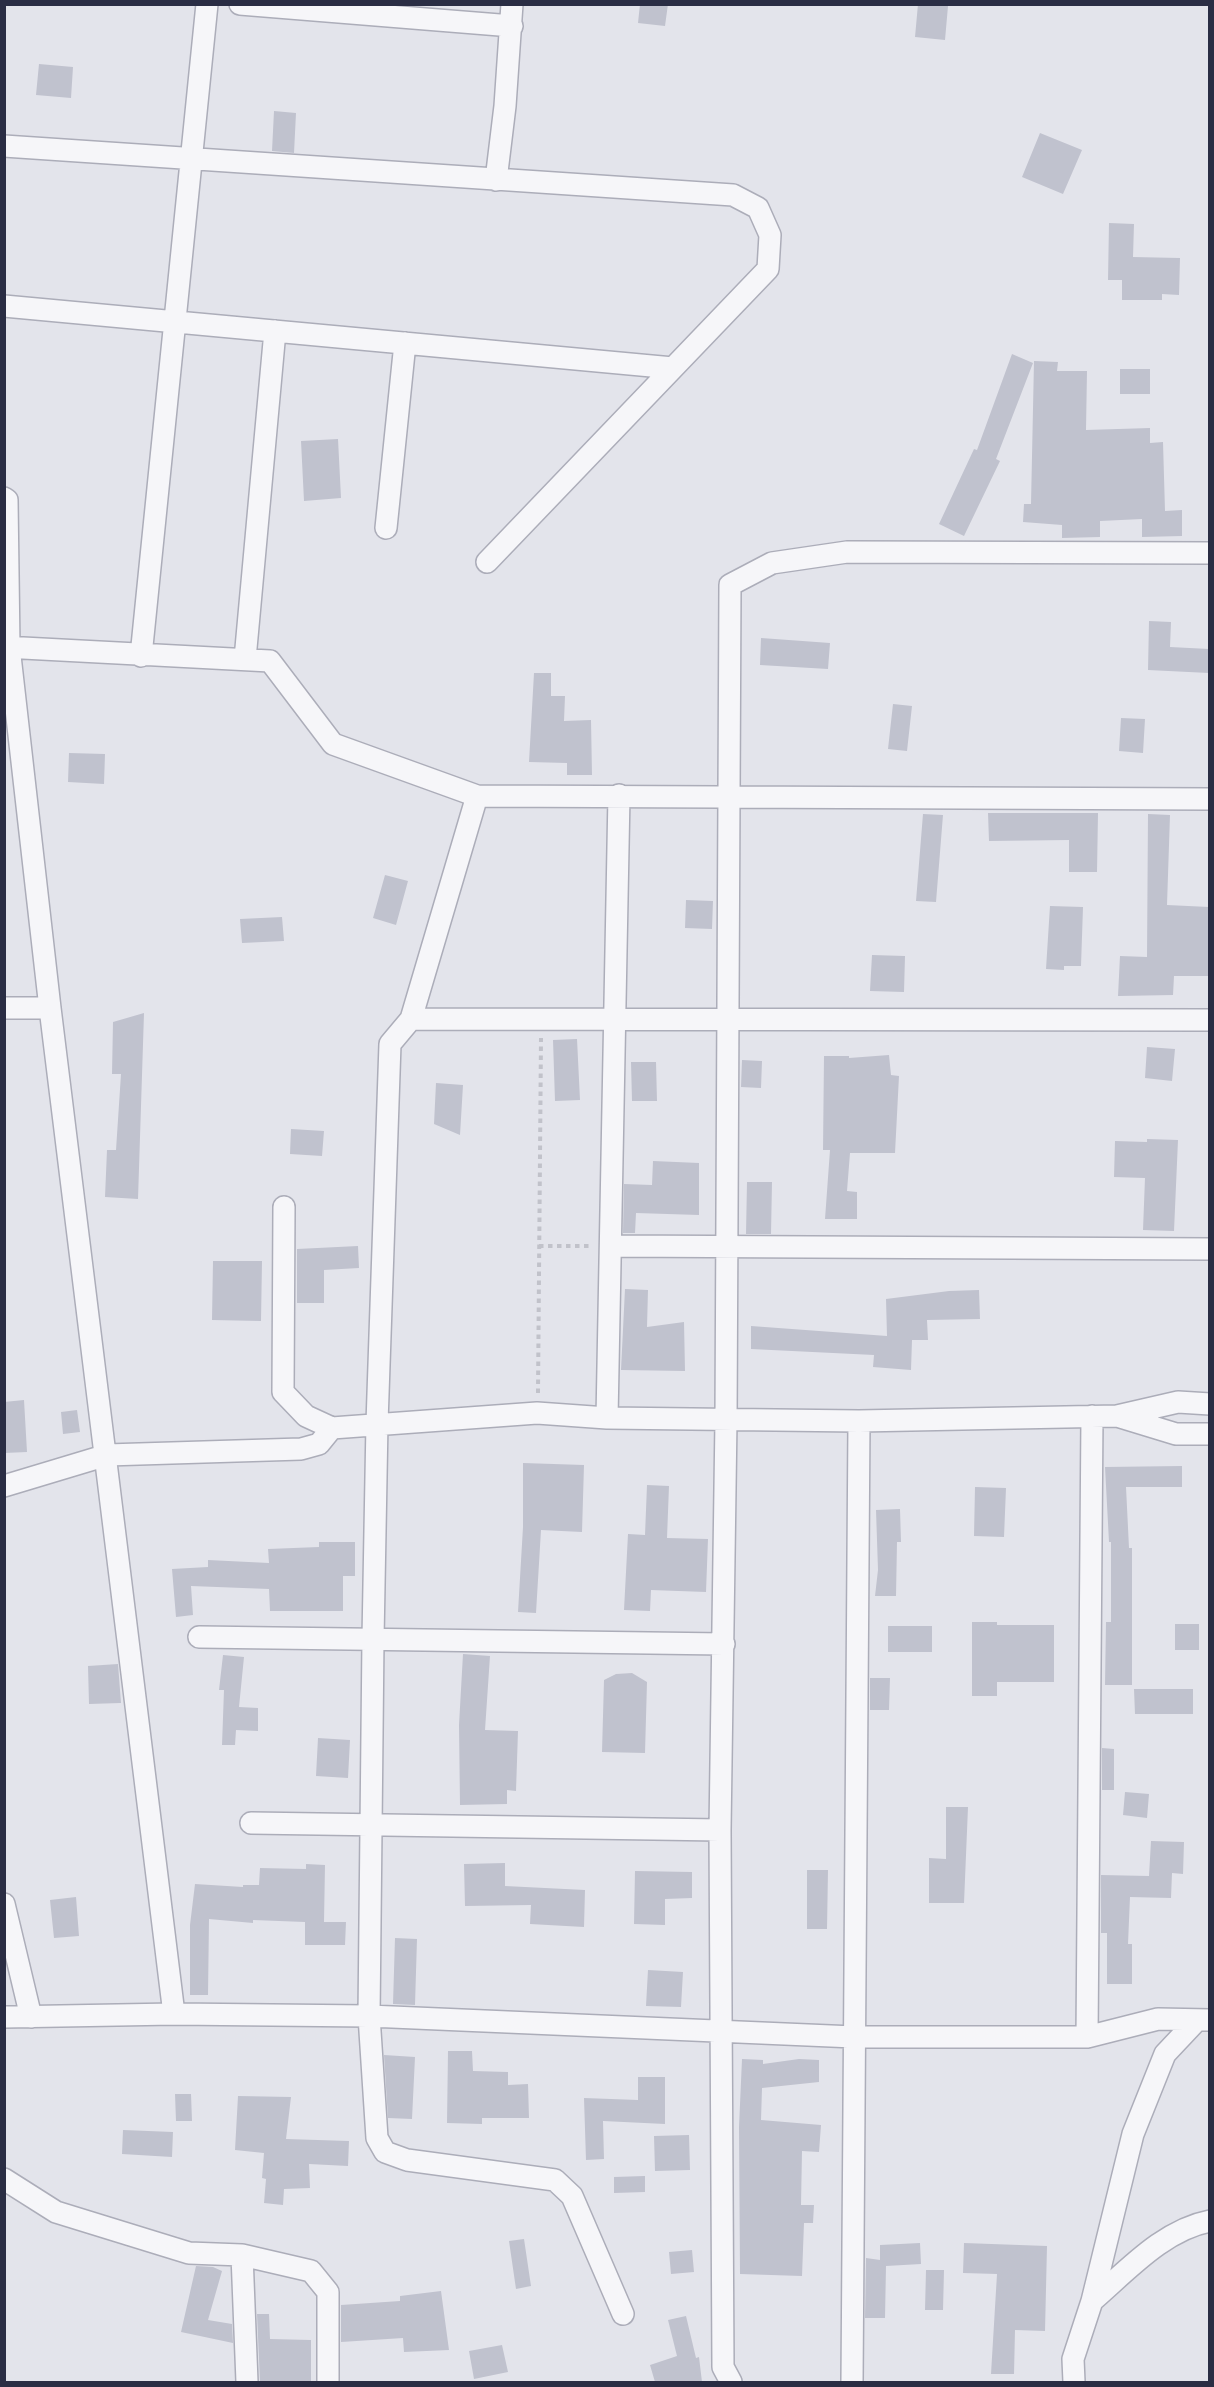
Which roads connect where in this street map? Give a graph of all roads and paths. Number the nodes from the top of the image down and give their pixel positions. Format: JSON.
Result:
{"nodes":[{"id":1,"x":207,"y":4,"type":"edge"},
{"id":2,"x":240,"y":4,"type":"edge"},
{"id":3,"x":512,"y":15,"type":"edge"},
{"id":4,"x":4,"y":146,"type":"edge"},
{"id":5,"x":192,"y":160,"type":"junction"},
{"id":6,"x":496,"y":180,"type":"junction"},
{"id":7,"x":4,"y":306,"type":"edge"},
{"id":8,"x":176,"y":322,"type":"junction"},
{"id":9,"x":274,"y":331,"type":"junction"},
{"id":10,"x":405,"y":343,"type":"junction"},
{"id":11,"x":674,"y":368,"type":"junction"},
{"id":12,"x":4,"y":498,"type":"edge"},
{"id":13,"x":386,"y":528,"type":"dead end"},
{"id":14,"x":1209,"y":554,"type":"edge"},
{"id":15,"x":487,"y":562,"type":"dead end"},
{"id":16,"x":7,"y":647,"type":"edge"},
{"id":17,"x":141,"y":656,"type":"junction"},
{"id":18,"x":245,"y":659,"type":"junction"},
{"id":19,"x":619,"y":795,"type":"junction"},
{"id":20,"x":477,"y":796,"type":"junction"},
{"id":21,"x":728,"y":797,"type":"junction"},
{"id":22,"x":1209,"y":799,"type":"edge"},
{"id":23,"x":4,"y":1008,"type":"edge"},
{"id":24,"x":50,"y":1008,"type":"junction"},
{"id":25,"x":615,"y":1018,"type":"junction"},
{"id":26,"x":727,"y":1018,"type":"junction"},
{"id":27,"x":411,"y":1019,"type":"junction"},
{"id":28,"x":541,"y":1019,"type":"junction"},
{"id":29,"x":1209,"y":1020,"type":"edge"},
{"id":30,"x":284,"y":1207,"type":"dead end"},
{"id":31,"x":539,"y":1246,"type":"junction"},
{"id":32,"x":612,"y":1246,"type":"junction"},
{"id":33,"x":726,"y":1246,"type":"junction"},
{"id":34,"x":1209,"y":1249,"type":"edge"},
{"id":35,"x":1209,"y":1404,"type":"edge"},
{"id":36,"x":537,"y":1413,"type":"junction"},
{"id":37,"x":1092,"y":1416,"type":"junction"},
{"id":38,"x":1117,"y":1416,"type":"junction"},
{"id":39,"x":607,"y":1418,"type":"junction"},
{"id":40,"x":726,"y":1420,"type":"junction"},
{"id":41,"x":859,"y":1421,"type":"junction"},
{"id":42,"x":377,"y":1423,"type":"junction"},
{"id":43,"x":332,"y":1428,"type":"junction"},
{"id":44,"x":1209,"y":1434,"type":"edge"},
{"id":45,"x":107,"y":1455,"type":"junction"},
{"id":46,"x":4,"y":1486,"type":"edge"},
{"id":47,"x":199,"y":1637,"type":"dead end"},
{"id":48,"x":373,"y":1639,"type":"junction"},
{"id":49,"x":724,"y":1644,"type":"junction"},
{"id":50,"x":251,"y":1824,"type":"dead end"},
{"id":51,"x":373,"y":1826,"type":"junction"},
{"id":52,"x":720,"y":1830,"type":"junction"},
{"id":53,"x":4,"y":1904,"type":"edge"},
{"id":54,"x":174,"y":2014,"type":"junction"},
{"id":55,"x":369,"y":2016,"type":"junction"},
{"id":56,"x":31,"y":2017,"type":"junction"},
{"id":57,"x":4,"y":2018,"type":"edge"},
{"id":58,"x":1203,"y":2020,"type":"edge"},
{"id":59,"x":722,"y":2032,"type":"junction"},
{"id":60,"x":854,"y":2037,"type":"junction"},
{"id":61,"x":1087,"y":2037,"type":"junction"},
{"id":62,"x":4,"y":2179,"type":"edge"},
{"id":63,"x":1209,"y":2221,"type":"edge"},
{"id":64,"x":242,"y":2255,"type":"junction"},
{"id":65,"x":1092,"y":2301,"type":"junction"},
{"id":66,"x":623,"y":2314,"type":"dead end"},
{"id":67,"x":248,"y":2382,"type":"edge"},
{"id":68,"x":328,"y":2382,"type":"edge"},
{"id":69,"x":731,"y":2382,"type":"edge"},
{"id":70,"x":852,"y":2382,"type":"edge"},
{"id":71,"x":1074,"y":2382,"type":"edge"}],
"edges":[{"from":1,"to":5,"type":"street"},
{"from":2,"to":3,"type":"street"},
{"from":3,"to":6,"type":"street"},
{"from":4,"to":5,"type":"street"},
{"from":5,"to":6,"type":"street"},
{"from":5,"to":8,"type":"street"},
{"from":6,"to":11,"type":"street"},
{"from":7,"to":8,"type":"street"},
{"from":8,"to":9,"type":"street"},
{"from":8,"to":17,"type":"street"},
{"from":9,"to":10,"type":"street"},
{"from":9,"to":18,"type":"street"},
{"from":10,"to":11,"type":"street"},
{"from":10,"to":13,"type":"street"},
{"from":11,"to":15,"type":"street"},
{"from":12,"to":16,"type":"street"},
{"from":14,"to":21,"type":"street"},
{"from":16,"to":17,"type":"street"},
{"from":16,"to":24,"type":"street"},
{"from":17,"to":18,"type":"street"},
{"from":18,"to":20,"type":"street"},
{"from":19,"to":20,"type":"street"},
{"from":19,"to":21,"type":"street"},
{"from":19,"to":25,"type":"street"},
{"from":20,"to":27,"type":"street"},
{"from":21,"to":22,"type":"street"},
{"from":21,"to":26,"type":"street"},
{"from":23,"to":24,"type":"street"},
{"from":24,"to":45,"type":"street"},
{"from":25,"to":26,"type":"street"},
{"from":25,"to":28,"type":"street"},
{"from":25,"to":32,"type":"street"},
{"from":26,"to":29,"type":"street"},
{"from":26,"to":33,"type":"street"},
{"from":27,"to":28,"type":"street"},
{"from":27,"to":42,"type":"street"},
{"from":28,"to":31,"type":"path"},
{"from":30,"to":43,"type":"street"},
{"from":31,"to":32,"type":"path"},
{"from":31,"to":36,"type":"path"},
{"from":32,"to":33,"type":"street"},
{"from":32,"to":39,"type":"street"},
{"from":33,"to":34,"type":"street"},
{"from":33,"to":40,"type":"street"},
{"from":35,"to":38,"type":"street"},
{"from":36,"to":39,"type":"street"},
{"from":36,"to":42,"type":"street"},
{"from":37,"to":38,"type":"street"},
{"from":37,"to":41,"type":"street"},
{"from":37,"to":61,"type":"street"},
{"from":38,"to":44,"type":"street"},
{"from":39,"to":40,"type":"street"},
{"from":40,"to":41,"type":"street"},
{"from":40,"to":49,"type":"street"},
{"from":41,"to":60,"type":"street"},
{"from":42,"to":43,"type":"street"},
{"from":42,"to":48,"type":"street"},
{"from":43,"to":45,"type":"street"},
{"from":45,"to":46,"type":"street"},
{"from":45,"to":54,"type":"street"},
{"from":47,"to":48,"type":"street"},
{"from":48,"to":49,"type":"street"},
{"from":48,"to":51,"type":"street"},
{"from":49,"to":52,"type":"street"},
{"from":50,"to":51,"type":"street"},
{"from":51,"to":52,"type":"street"},
{"from":51,"to":55,"type":"street"},
{"from":52,"to":59,"type":"street"},
{"from":53,"to":56,"type":"street"},
{"from":54,"to":55,"type":"street"},
{"from":54,"to":56,"type":"street"},
{"from":55,"to":59,"type":"street"},
{"from":55,"to":66,"type":"street"},
{"from":56,"to":57,"type":"street"},
{"from":58,"to":61,"type":"street"},
{"from":58,"to":65,"type":"street"},
{"from":59,"to":60,"type":"street"},
{"from":59,"to":69,"type":"street"},
{"from":60,"to":61,"type":"street"},
{"from":60,"to":70,"type":"street"},
{"from":62,"to":64,"type":"street"},
{"from":63,"to":65,"type":"street"},
{"from":64,"to":67,"type":"street"},
{"from":64,"to":68,"type":"street"},
{"from":65,"to":71,"type":"street"}]}
